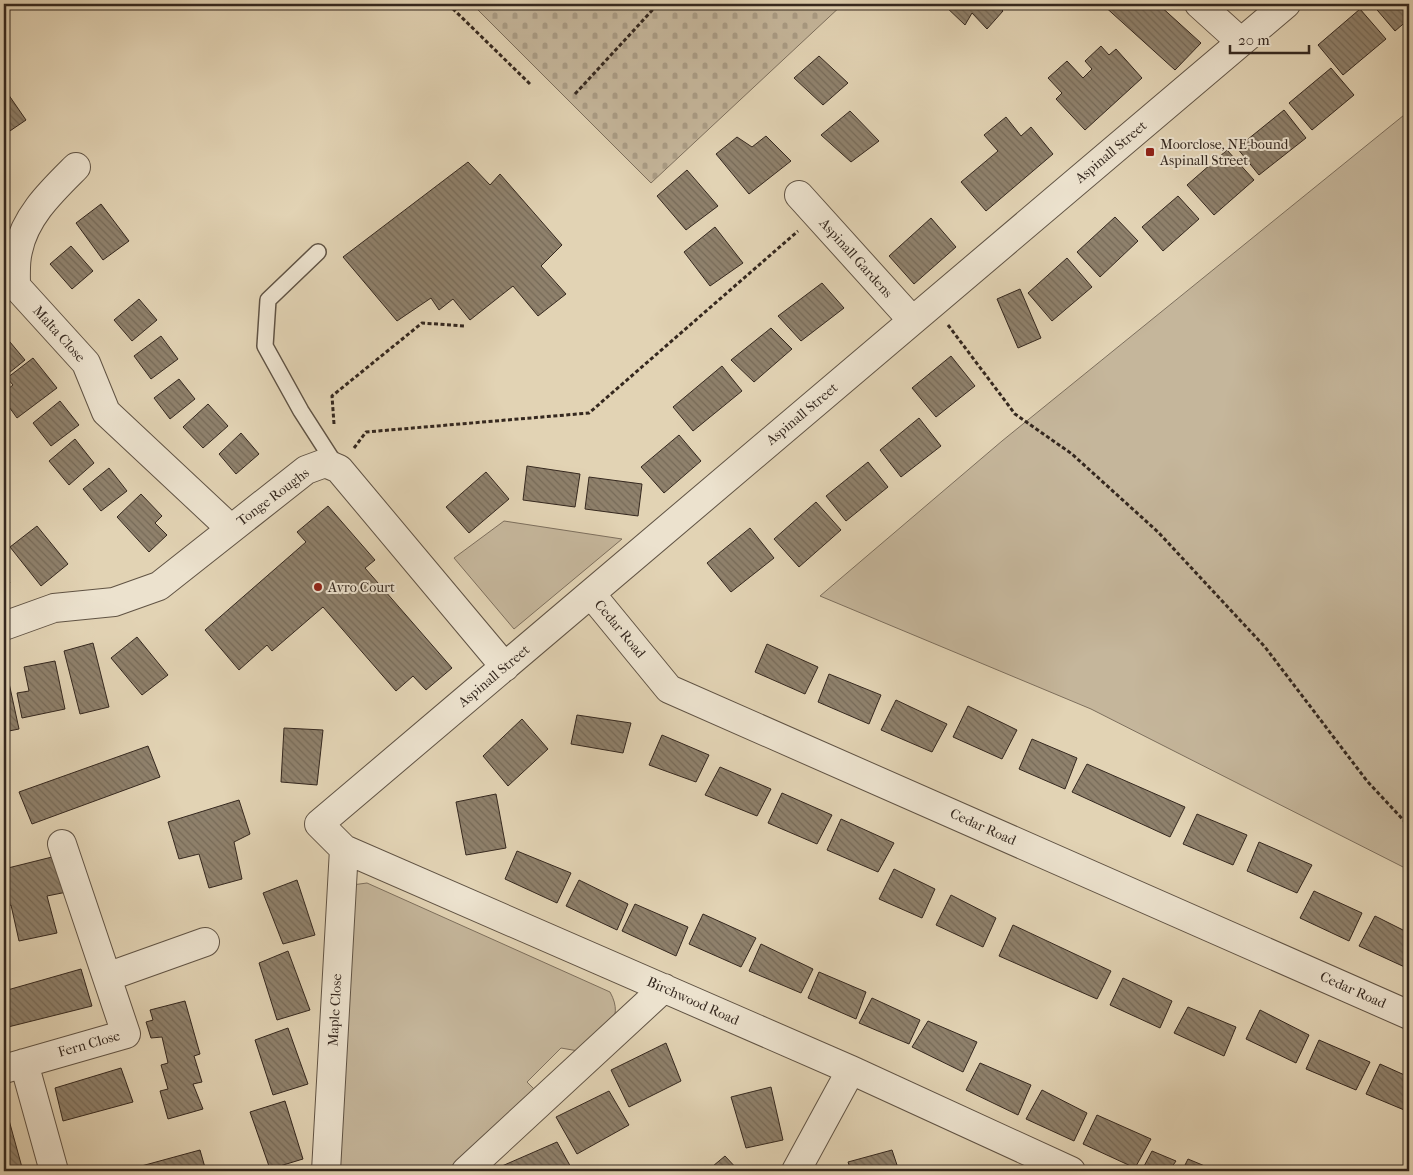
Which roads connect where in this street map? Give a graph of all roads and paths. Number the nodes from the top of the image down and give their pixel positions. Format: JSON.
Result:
{"nodes":[{"id":1,"x":448,"y":4,"type":"edge"},
{"id":2,"x":658,"y":4,"type":"edge"},
{"id":3,"x":1199,"y":4,"type":"edge"},
{"id":4,"x":1286,"y":4,"type":"edge"},
{"id":5,"x":1241,"y":42,"type":"junction"},
{"id":6,"x":530,"y":84,"type":"dead end"},
{"id":7,"x":574,"y":94,"type":"dead end"},
{"id":8,"x":76,"y":167,"type":"dead end"},
{"id":9,"x":808,"y":205,"type":"joint"},
{"id":10,"x":318,"y":252,"type":"dead end"},
{"id":11,"x":922,"y":312,"type":"junction"},
{"id":12,"x":465,"y":326,"type":"dead end"},
{"id":13,"x":339,"y":469,"type":"junction"},
{"id":14,"x":231,"y":529,"type":"junction"},
{"id":15,"x":591,"y":594,"type":"junction"},
{"id":16,"x":4,"y":626,"type":"edge"},
{"id":17,"x":505,"y":667,"type":"junction"},
{"id":18,"x":320,"y":824,"type":"joint"},
{"id":19,"x":1409,"y":826,"type":"edge"},
{"id":20,"x":62,"y":844,"type":"dead end"},
{"id":21,"x":344,"y":849,"type":"junction"},
{"id":22,"x":204,"y":942,"type":"dead end"},
{"id":23,"x":107,"y":977,"type":"junction"},
{"id":24,"x":664,"y":988,"type":"junction"},
{"id":25,"x":1409,"y":1015,"type":"edge"},
{"id":26,"x":14,"y":1066,"type":"edge"},
{"id":27,"x":851,"y":1070,"type":"junction"},
{"id":28,"x":54,"y":1171,"type":"edge"},
{"id":29,"x":326,"y":1171,"type":"edge"},
{"id":30,"x":466,"y":1171,"type":"edge"},
{"id":31,"x":796,"y":1171,"type":"edge"},
{"id":32,"x":1071,"y":1171,"type":"edge"}],
"edges":[{"from":1,"to":6,"type":"path"},
{"from":2,"to":7,"type":"path"},
{"from":3,"to":5,"type":"street"},
{"from":4,"to":5,"type":"street","name":"Aspinall Street"},
{"from":5,"to":11,"type":"street","name":"Aspinall Street"},
{"from":8,"to":14,"type":"street","name":"Malta Close"},
{"from":9,"to":11,"type":"street","name":"Aspinall Gardens"},
{"from":9,"to":13,"type":"path"},
{"from":10,"to":13,"type":"lane"},
{"from":11,"to":15,"type":"street","name":"Aspinall Street"},
{"from":11,"to":19,"type":"path"},
{"from":12,"to":13,"type":"path"},
{"from":13,"to":14,"type":"street","name":"Tonge Roughs"},
{"from":13,"to":17,"type":"street"},
{"from":14,"to":16,"type":"street","name":"Tonge Roughs"},
{"from":15,"to":17,"type":"street","name":"Aspinall Street"},
{"from":15,"to":25,"type":"street","name":"Cedar Road"},
{"from":17,"to":18,"type":"street","name":"Aspinall Street"},
{"from":18,"to":21,"type":"street","name":"Birchwood Road"},
{"from":20,"to":23,"type":"street","name":"Fern Close"},
{"from":21,"to":24,"type":"street","name":"Birchwood Road"},
{"from":21,"to":29,"type":"street","name":"Maple Close"},
{"from":22,"to":23,"type":"street"},
{"from":23,"to":26,"type":"street","name":"Fern Close"},
{"from":24,"to":27,"type":"street","name":"Birchwood Road"},
{"from":24,"to":30,"type":"street"},
{"from":26,"to":28,"type":"street","name":"Fern Close"},
{"from":27,"to":31,"type":"street"},
{"from":27,"to":32,"type":"street","name":"Birchwood Road"}]}
